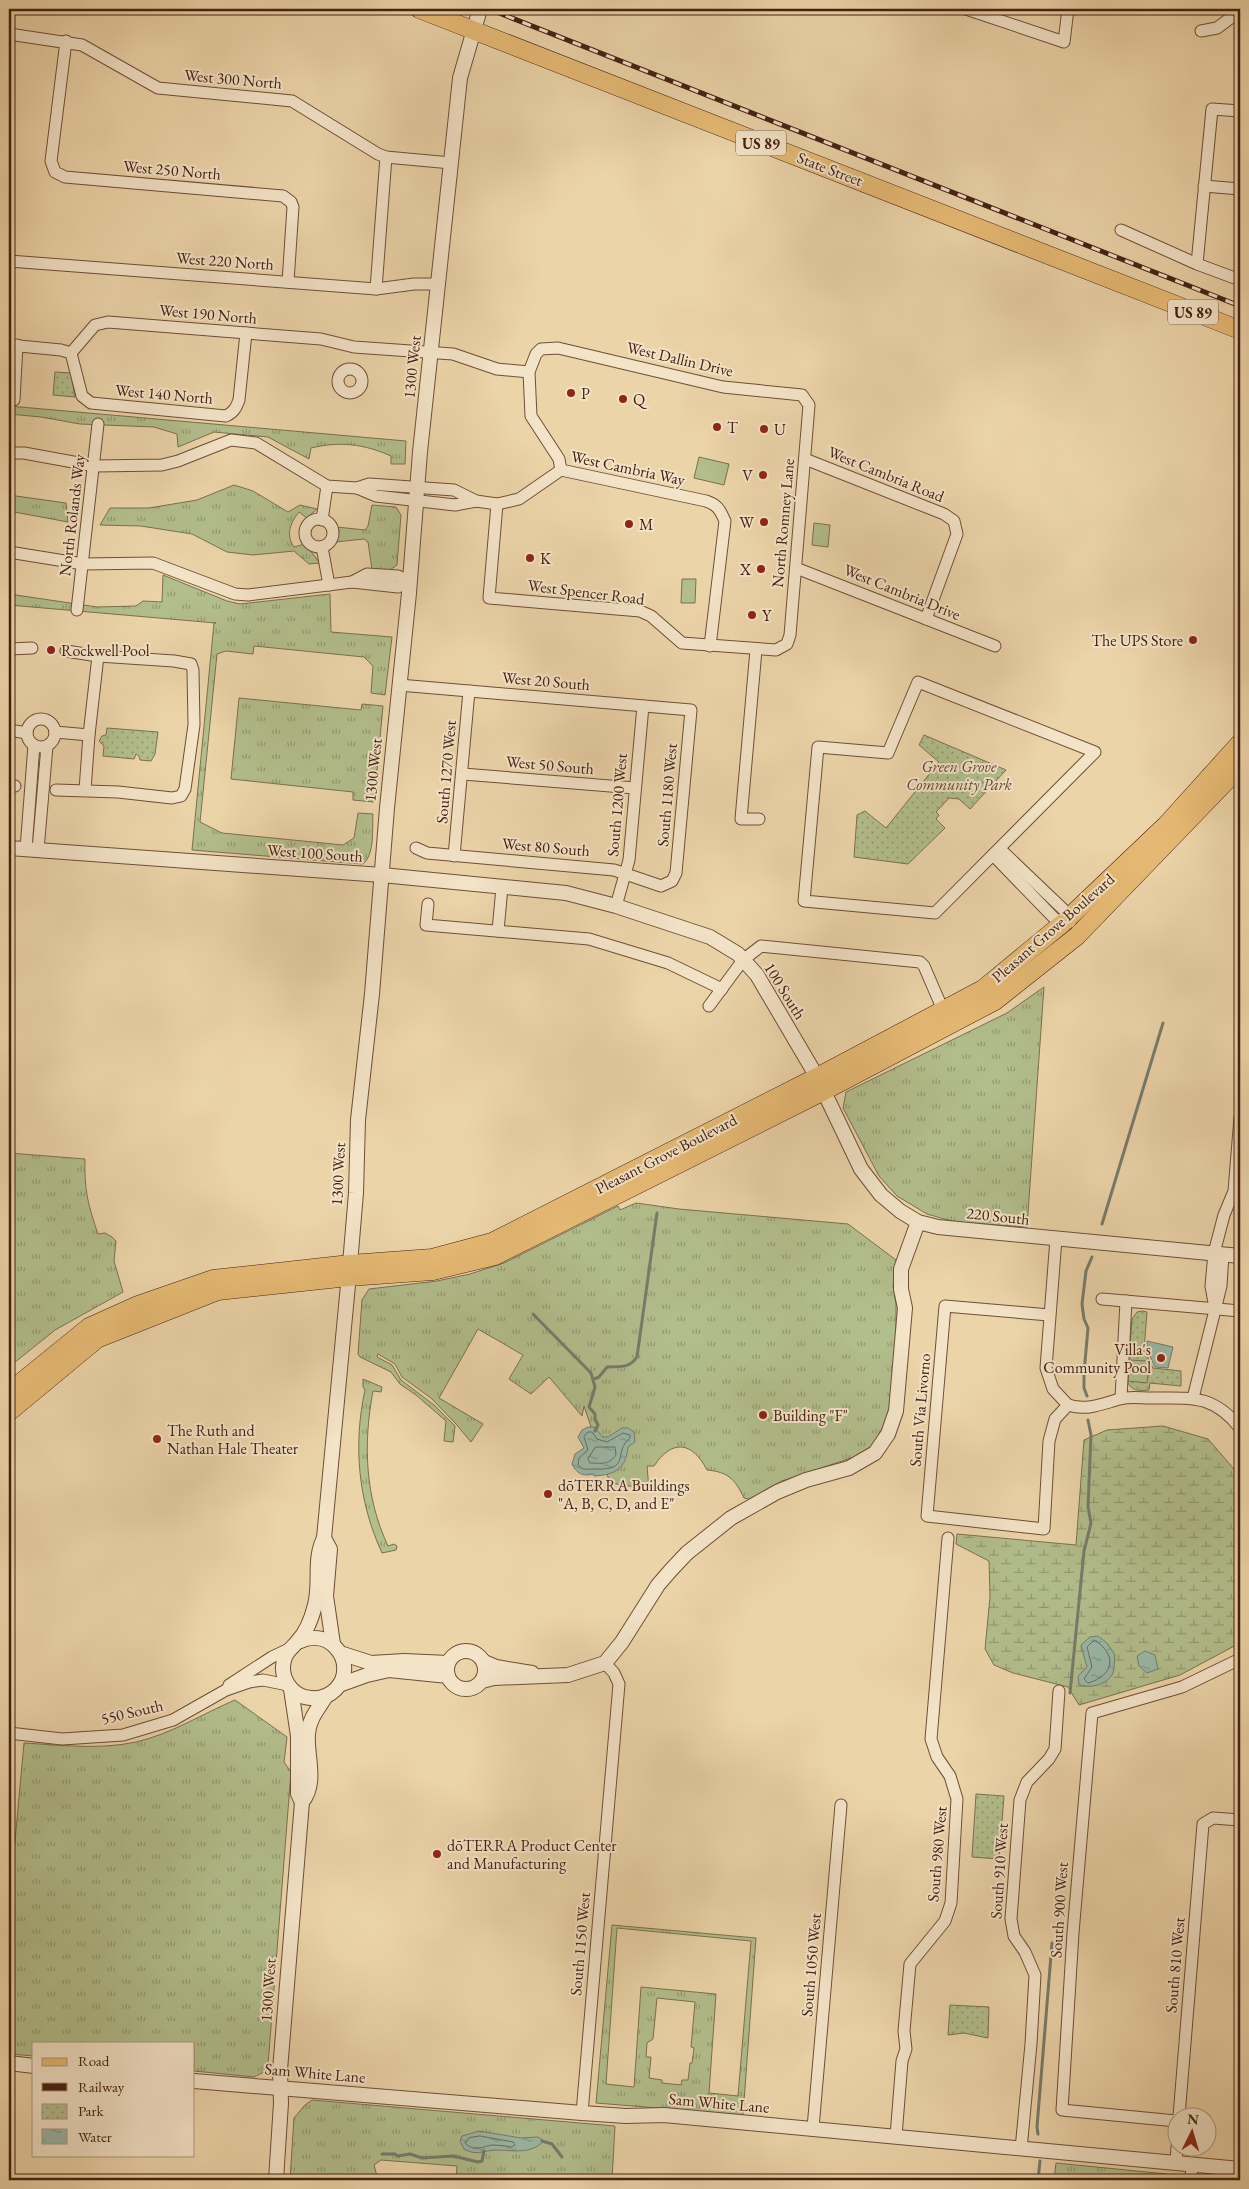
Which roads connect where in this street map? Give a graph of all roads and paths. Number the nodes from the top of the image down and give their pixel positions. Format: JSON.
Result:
{"nodes":[{"id":1,"x":419,"y":9,"type":"edge"},
{"id":2,"x":480,"y":9,"type":"edge"},
{"id":3,"x":966,"y":9,"type":"edge"},
{"id":4,"x":1068,"y":9,"type":"edge"},
{"id":5,"x":1240,"y":11,"type":"edge"},
{"id":6,"x":472,"y":30,"type":"junction"},
{"id":7,"x":1201,"y":31,"type":"dead end"},
{"id":8,"x":9,"y":34,"type":"edge"},
{"id":9,"x":66,"y":41,"type":"junction"},
{"id":10,"x":1240,"y":111,"type":"edge"},
{"id":11,"x":386,"y":157,"type":"junction"},
{"id":12,"x":451,"y":163,"type":"junction"},
{"id":13,"x":1204,"y":186,"type":"junction"},
{"id":14,"x":1240,"y":189,"type":"edge"},
{"id":15,"x":1121,"y":230,"type":"dead end"},
{"id":16,"x":9,"y":261,"type":"edge"},
{"id":17,"x":1197,"y":264,"type":"junction"},
{"id":18,"x":1240,"y":280,"type":"edge"},
{"id":19,"x":288,"y":282,"type":"junction"},
{"id":20,"x":438,"y":284,"type":"junction"},
{"id":21,"x":376,"y":289,"type":"junction"},
{"id":22,"x":1240,"y":330,"type":"edge"},
{"id":23,"x":246,"y":333,"type":"junction"},
{"id":24,"x":13,"y":345,"type":"edge"},
{"id":25,"x":354,"y":347,"type":"junction"},
{"id":26,"x":431,"y":351,"type":"junction"},
{"id":27,"x":72,"y":353,"type":"junction"},
{"id":28,"x":351,"y":369,"type":"dead end"},
{"id":29,"x":529,"y":372,"type":"junction"},
{"id":30,"x":14,"y":400,"type":"dead end"},
{"id":31,"x":809,"y":405,"type":"joint"},
{"id":32,"x":98,"y":424,"type":"dead end"},
{"id":33,"x":9,"y":452,"type":"edge"},
{"id":34,"x":805,"y":459,"type":"junction"},
{"id":35,"x":95,"y":466,"type":"junction"},
{"id":36,"x":561,"y":470,"type":"junction"},
{"id":37,"x":327,"y":486,"type":"junction"},
{"id":38,"x":416,"y":494,"type":"junction"},
{"id":39,"x":497,"y":504,"type":"junction"},
{"id":40,"x":322,"y":520,"type":"junction"},
{"id":41,"x":322,"y":547,"type":"junction"},
{"id":42,"x":9,"y":552,"type":"edge"},
{"id":43,"x":82,"y":564,"type":"junction"},
{"id":44,"x":796,"y":568,"type":"junction"},
{"id":45,"x":410,"y":581,"type":"junction"},
{"id":46,"x":329,"y":585,"type":"junction"},
{"id":47,"x":77,"y":610,"type":"dead end"},
{"id":48,"x":926,"y":619,"type":"junction"},
{"id":49,"x":787,"y":644,"type":"joint"},
{"id":50,"x":710,"y":646,"type":"junction"},
{"id":51,"x":995,"y":646,"type":"dead end"},
{"id":52,"x":32,"y":648,"type":"dead end"},
{"id":53,"x":9,"y":649,"type":"edge"},
{"id":54,"x":756,"y":650,"type":"junction"},
{"id":55,"x":66,"y":652,"type":"dead end"},
{"id":56,"x":98,"y":656,"type":"junction"},
{"id":57,"x":399,"y":685,"type":"junction"},
{"id":58,"x":469,"y":690,"type":"junction"},
{"id":59,"x":643,"y":706,"type":"junction"},
{"id":60,"x":691,"y":710,"type":"joint"},
{"id":61,"x":9,"y":730,"type":"edge"},
{"id":62,"x":55,"y":732,"type":"junction"},
{"id":63,"x":27,"y":733,"type":"junction"},
{"id":64,"x":89,"y":735,"type":"junction"},
{"id":65,"x":1240,"y":743,"type":"edge"},
{"id":66,"x":34,"y":745,"type":"junction"},
{"id":67,"x":47,"y":746,"type":"junction"},
{"id":68,"x":1240,"y":767,"type":"edge"},
{"id":69,"x":463,"y":774,"type":"junction"},
{"id":70,"x":635,"y":788,"type":"junction"},
{"id":71,"x":56,"y":790,"type":"dead end"},
{"id":72,"x":85,"y":790,"type":"junction"},
{"id":73,"x":759,"y":820,"type":"dead end"},
{"id":74,"x":9,"y":848,"type":"edge"},
{"id":75,"x":416,"y":848,"type":"dead end"},
{"id":76,"x":32,"y":849,"type":"junction"},
{"id":77,"x":996,"y":852,"type":"junction"},
{"id":78,"x":454,"y":856,"type":"junction"},
{"id":79,"x":626,"y":874,"type":"junction"},
{"id":80,"x":382,"y":875,"type":"junction"},
{"id":81,"x":672,"y":881,"type":"joint"},
{"id":82,"x":502,"y":887,"type":"junction"},
{"id":83,"x":1052,"y":898,"type":"junction"},
{"id":84,"x":428,"y":904,"type":"dead end"},
{"id":85,"x":616,"y":906,"type":"junction"},
{"id":86,"x":1042,"y":906,"type":"junction"},
{"id":87,"x":1067,"y":919,"type":"junction"},
{"id":88,"x":498,"y":931,"type":"junction"},
{"id":89,"x":1080,"y":933,"type":"junction"},
{"id":90,"x":743,"y":960,"type":"junction"},
{"id":91,"x":722,"y":989,"type":"junction"},
{"id":92,"x":709,"y":1006,"type":"dead end"},
{"id":93,"x":943,"y":1010,"type":"junction"},
{"id":94,"x":820,"y":1084,"type":"junction"},
{"id":95,"x":1240,"y":1117,"type":"edge"},
{"id":96,"x":1239,"y":1154,"type":"edge"},
{"id":97,"x":918,"y":1222,"type":"junction"},
{"id":98,"x":1056,"y":1239,"type":"junction"},
{"id":99,"x":1218,"y":1254,"type":"junction"},
{"id":100,"x":1240,"y":1256,"type":"edge"},
{"id":101,"x":350,"y":1270,"type":"junction"},
{"id":102,"x":1102,"y":1299,"type":"dead end"},
{"id":103,"x":1126,"y":1301,"type":"junction"},
{"id":104,"x":1215,"y":1308,"type":"junction"},
{"id":105,"x":1240,"y":1311,"type":"edge"},
{"id":106,"x":1049,"y":1315,"type":"junction"},
{"id":107,"x":9,"y":1392,"type":"edge"},
{"id":108,"x":1121,"y":1398,"type":"junction"},
{"id":109,"x":1193,"y":1398,"type":"junction"},
{"id":110,"x":1068,"y":1404,"type":"junction"},
{"id":111,"x":9,"y":1412,"type":"edge"},
{"id":112,"x":1240,"y":1428,"type":"edge"},
{"id":113,"x":324,"y":1538,"type":"junction"},
{"id":114,"x":948,"y":1538,"type":"dead end"},
{"id":115,"x":294,"y":1645,"type":"junction"},
{"id":116,"x":336,"y":1648,"type":"junction"},
{"id":117,"x":1240,"y":1659,"type":"edge"},
{"id":118,"x":484,"y":1662,"type":"junction"},
{"id":119,"x":605,"y":1663,"type":"junction"},
{"id":120,"x":448,"y":1669,"type":"junction"},
{"id":121,"x":547,"y":1676,"type":"junction"},
{"id":122,"x":482,"y":1681,"type":"junction"},
{"id":123,"x":339,"y":1685,"type":"junction"},
{"id":124,"x":289,"y":1687,"type":"junction"},
{"id":125,"x":226,"y":1690,"type":"junction"},
{"id":126,"x":1059,"y":1691,"type":"dead end"},
{"id":127,"x":326,"y":1696,"type":"junction"},
{"id":128,"x":9,"y":1733,"type":"edge"},
{"id":129,"x":302,"y":1802,"type":"junction"},
{"id":130,"x":841,"y":1805,"type":"dead end"},
{"id":131,"x":1240,"y":1820,"type":"edge"},
{"id":132,"x":9,"y":2063,"type":"edge"},
{"id":133,"x":32,"y":2066,"type":"edge"},
{"id":134,"x":195,"y":2081,"type":"edge"},
{"id":135,"x":281,"y":2088,"type":"junction"},
{"id":136,"x":1180,"y":2106,"type":"edge"},
{"id":137,"x":582,"y":2113,"type":"junction"},
{"id":138,"x":1166,"y":2120,"type":"edge"},
{"id":139,"x":813,"y":2128,"type":"junction"},
{"id":140,"x":896,"y":2136,"type":"junction"},
{"id":141,"x":1021,"y":2149,"type":"junction"},
{"id":142,"x":1176,"y":2156,"type":"edge"},
{"id":143,"x":1176,"y":2164,"type":"junction"},
{"id":144,"x":1192,"y":2165,"type":"junction"},
{"id":145,"x":1240,"y":2169,"type":"edge"},
{"id":146,"x":276,"y":2180,"type":"edge"},
{"id":147,"x":1191,"y":2180,"type":"edge"}],
"edges":[{"from":1,"to":6,"type":"main road","name":"State Street","number":"US 89"},
{"from":2,"to":6,"type":"street","name":"1300 West"},
{"from":3,"to":4,"type":"street"},
{"from":5,"to":7,"type":"street"},
{"from":6,"to":12,"type":"street","name":"1300 West"},
{"from":6,"to":22,"type":"main road","name":"State Street","number":"US 89"},
{"from":8,"to":9,"type":"street","name":"West 300 North"},
{"from":9,"to":11,"type":"street","name":"West 300 North"},
{"from":9,"to":19,"type":"street","name":"West 250 North"},
{"from":10,"to":13,"type":"street"},
{"from":11,"to":12,"type":"street","name":"West 300 North"},
{"from":11,"to":21,"type":"street"},
{"from":12,"to":20,"type":"street","name":"1300 West"},
{"from":13,"to":14,"type":"street"},
{"from":13,"to":17,"type":"street"},
{"from":15,"to":17,"type":"street"},
{"from":16,"to":19,"type":"street","name":"West 220 North"},
{"from":17,"to":18,"type":"street"},
{"from":19,"to":21,"type":"street","name":"West 220 North"},
{"from":20,"to":21,"type":"street","name":"West 220 North"},
{"from":20,"to":26,"type":"street","name":"1300 West"},
{"from":23,"to":25,"type":"street","name":"West 190 North"},
{"from":23,"to":27,"type":"street","name":"West 190 North"},
{"from":23,"to":27,"type":"street","name":"West 140 North"},
{"from":24,"to":27,"type":"street"},
{"from":24,"to":30,"type":"street"},
{"from":25,"to":26,"type":"street","name":"West 190 North"},
{"from":25,"to":28,"type":"street"},
{"from":26,"to":29,"type":"street"},
{"from":26,"to":38,"type":"street","name":"1300 West"},
{"from":29,"to":31,"type":"street","name":"West Dallin Drive"},
{"from":29,"to":36,"type":"street"},
{"from":31,"to":34,"type":"street","name":"North Romney Lane"},
{"from":32,"to":35,"type":"street","name":"North Rolands Way"},
{"from":33,"to":35,"type":"street"},
{"from":34,"to":44,"type":"street","name":"North Romney Lane"},
{"from":34,"to":48,"type":"street","name":"West Cambria Road"},
{"from":35,"to":37,"type":"street"},
{"from":35,"to":43,"type":"street","name":"North Rolands Way"},
{"from":36,"to":39,"type":"street","name":"West Cambria Way"},
{"from":36,"to":50,"type":"street","name":"West Cambria Way"},
{"from":37,"to":38,"type":"street","name":"West Cambria Way"},
{"from":37,"to":40,"type":"street"},
{"from":38,"to":39,"type":"street","name":"West Cambria Way"},
{"from":38,"to":45,"type":"street","name":"1300 West"},
{"from":39,"to":50,"type":"street","name":"West Spencer Road"},
{"from":40,"to":41,"type":"street"},
{"from":40,"to":41,"type":"street"},
{"from":41,"to":46,"type":"street"},
{"from":42,"to":43,"type":"street"},
{"from":43,"to":46,"type":"street"},
{"from":43,"to":47,"type":"street","name":"North Rolands Way"},
{"from":44,"to":48,"type":"street","name":"West Cambria Drive"},
{"from":44,"to":49,"type":"street","name":"North Romney Lane"},
{"from":45,"to":46,"type":"street"},
{"from":45,"to":57,"type":"street","name":"1300 West"},
{"from":48,"to":51,"type":"street","name":"West Cambria Drive"},
{"from":49,"to":54,"type":"street","name":"West Spencer Road"},
{"from":50,"to":54,"type":"street","name":"West Spencer Road"},
{"from":52,"to":53,"type":"street"},
{"from":54,"to":73,"type":"street"},
{"from":55,"to":56,"type":"street"},
{"from":56,"to":64,"type":"street"},
{"from":56,"to":72,"type":"street"},
{"from":57,"to":58,"type":"street","name":"West 20 South"},
{"from":57,"to":80,"type":"street","name":"1300 West"},
{"from":58,"to":59,"type":"street","name":"West 20 South"},
{"from":58,"to":69,"type":"street","name":"South 1270 West"},
{"from":59,"to":60,"type":"street","name":"West 20 South"},
{"from":59,"to":70,"type":"street","name":"South 1200 West"},
{"from":60,"to":81,"type":"street","name":"South 1180 West"},
{"from":61,"to":63,"type":"street"},
{"from":62,"to":63,"type":"street"},
{"from":62,"to":64,"type":"street"},
{"from":62,"to":67,"type":"street"},
{"from":63,"to":66,"type":"street"},
{"from":64,"to":72,"type":"street"},
{"from":65,"to":87,"type":"main road","name":"Pleasant Grove Boulevard"},
{"from":66,"to":67,"type":"street"},
{"from":66,"to":76,"type":"street"},
{"from":67,"to":76,"type":"street"},
{"from":68,"to":89,"type":"main road","name":"Pleasant Grove Boulevard"},
{"from":69,"to":70,"type":"street","name":"West 50 South"},
{"from":69,"to":78,"type":"street","name":"South 1270 West"},
{"from":70,"to":79,"type":"street","name":"South 1200 West"},
{"from":71,"to":72,"type":"street"},
{"from":74,"to":76,"type":"street","name":"West 100 South"},
{"from":75,"to":78,"type":"street","name":"West 80 South"},
{"from":76,"to":80,"type":"street","name":"West 100 South"},
{"from":77,"to":77,"type":"street"},
{"from":77,"to":83,"type":"street"},
{"from":77,"to":86,"type":"street"},
{"from":78,"to":79,"type":"street","name":"West 80 South"},
{"from":79,"to":81,"type":"street","name":"West 80 South"},
{"from":79,"to":85,"type":"street","name":"South 1200 West"},
{"from":80,"to":82,"type":"street","name":"West 100 South"},
{"from":80,"to":101,"type":"street","name":"1300 West"},
{"from":82,"to":85,"type":"street","name":"West 100 South"},
{"from":82,"to":88,"type":"street"},
{"from":83,"to":86,"type":"street"},
{"from":83,"to":87,"type":"street"},
{"from":84,"to":88,"type":"street"},
{"from":85,"to":90,"type":"street","name":"100 South"},
{"from":86,"to":87,"type":"street"},
{"from":87,"to":89,"type":"street"},
{"from":87,"to":93,"type":"main road","name":"Pleasant Grove Boulevard"},
{"from":88,"to":91,"type":"street"},
{"from":89,"to":94,"type":"main road","name":"Pleasant Grove Boulevard"},
{"from":90,"to":91,"type":"street"},
{"from":90,"to":93,"type":"street"},
{"from":90,"to":94,"type":"street","name":"100 South"},
{"from":91,"to":92,"type":"street"},
{"from":93,"to":94,"type":"main road","name":"Pleasant Grove Boulevard"},
{"from":94,"to":97,"type":"street","name":"220 South"},
{"from":94,"to":101,"type":"main road","name":"Pleasant Grove Boulevard"},
{"from":95,"to":96,"type":"street"},
{"from":96,"to":99,"type":"street"},
{"from":97,"to":98,"type":"street","name":"220 South"},
{"from":97,"to":119,"type":"street"},
{"from":98,"to":99,"type":"street","name":"220 South"},
{"from":98,"to":106,"type":"street"},
{"from":99,"to":100,"type":"street","name":"220 South"},
{"from":99,"to":104,"type":"street"},
{"from":101,"to":107,"type":"main road","name":"Pleasant Grove Boulevard"},
{"from":101,"to":111,"type":"main road","name":"Pleasant Grove Boulevard"},
{"from":101,"to":113,"type":"street","name":"1300 West"},
{"from":102,"to":103,"type":"street"},
{"from":103,"to":104,"type":"street"},
{"from":103,"to":108,"type":"street"},
{"from":104,"to":105,"type":"street"},
{"from":104,"to":109,"type":"street"},
{"from":106,"to":110,"type":"street"},
{"from":106,"to":110,"type":"street","name":"South Via Livorno"},
{"from":108,"to":109,"type":"street"},
{"from":108,"to":110,"type":"street"},
{"from":109,"to":112,"type":"street"},
{"from":113,"to":115,"type":"street"},
{"from":113,"to":116,"type":"street"},
{"from":114,"to":140,"type":"street","name":"South 980 West"},
{"from":115,"to":116,"type":"street"},
{"from":115,"to":124,"type":"street"},
{"from":115,"to":125,"type":"street"},
{"from":116,"to":120,"type":"street"},
{"from":116,"to":123,"type":"street"},
{"from":117,"to":138,"type":"street","name":"South 900 West"},
{"from":118,"to":120,"type":"street"},
{"from":118,"to":121,"type":"street"},
{"from":118,"to":122,"type":"street"},
{"from":119,"to":121,"type":"street"},
{"from":119,"to":137,"type":"street","name":"South 1150 West"},
{"from":120,"to":122,"type":"street"},
{"from":120,"to":123,"type":"street"},
{"from":121,"to":122,"type":"street"},
{"from":123,"to":127,"type":"street"},
{"from":124,"to":125,"type":"street"},
{"from":124,"to":127,"type":"street"},
{"from":124,"to":129,"type":"street"},
{"from":125,"to":128,"type":"street","name":"550 South"},
{"from":126,"to":141,"type":"street","name":"South 910 West"},
{"from":127,"to":129,"type":"street"},
{"from":129,"to":135,"type":"street","name":"1300 West"},
{"from":130,"to":139,"type":"street","name":"South 1050 West"},
{"from":131,"to":136,"type":"street","name":"South 810 West"},
{"from":132,"to":133,"type":"street"},
{"from":134,"to":135,"type":"street","name":"Sam White Lane"},
{"from":135,"to":137,"type":"street","name":"Sam White Lane"},
{"from":135,"to":146,"type":"street","name":"1300 West"},
{"from":137,"to":139,"type":"street","name":"Sam White Lane"},
{"from":139,"to":140,"type":"street","name":"Sam White Lane"},
{"from":140,"to":141,"type":"street","name":"Sam White Lane"},
{"from":141,"to":143,"type":"street","name":"Sam White Lane"},
{"from":142,"to":143,"type":"street"},
{"from":143,"to":144,"type":"street","name":"Sam White Lane"},
{"from":144,"to":145,"type":"street","name":"Sam White Lane"},
{"from":144,"to":147,"type":"street"}]}
